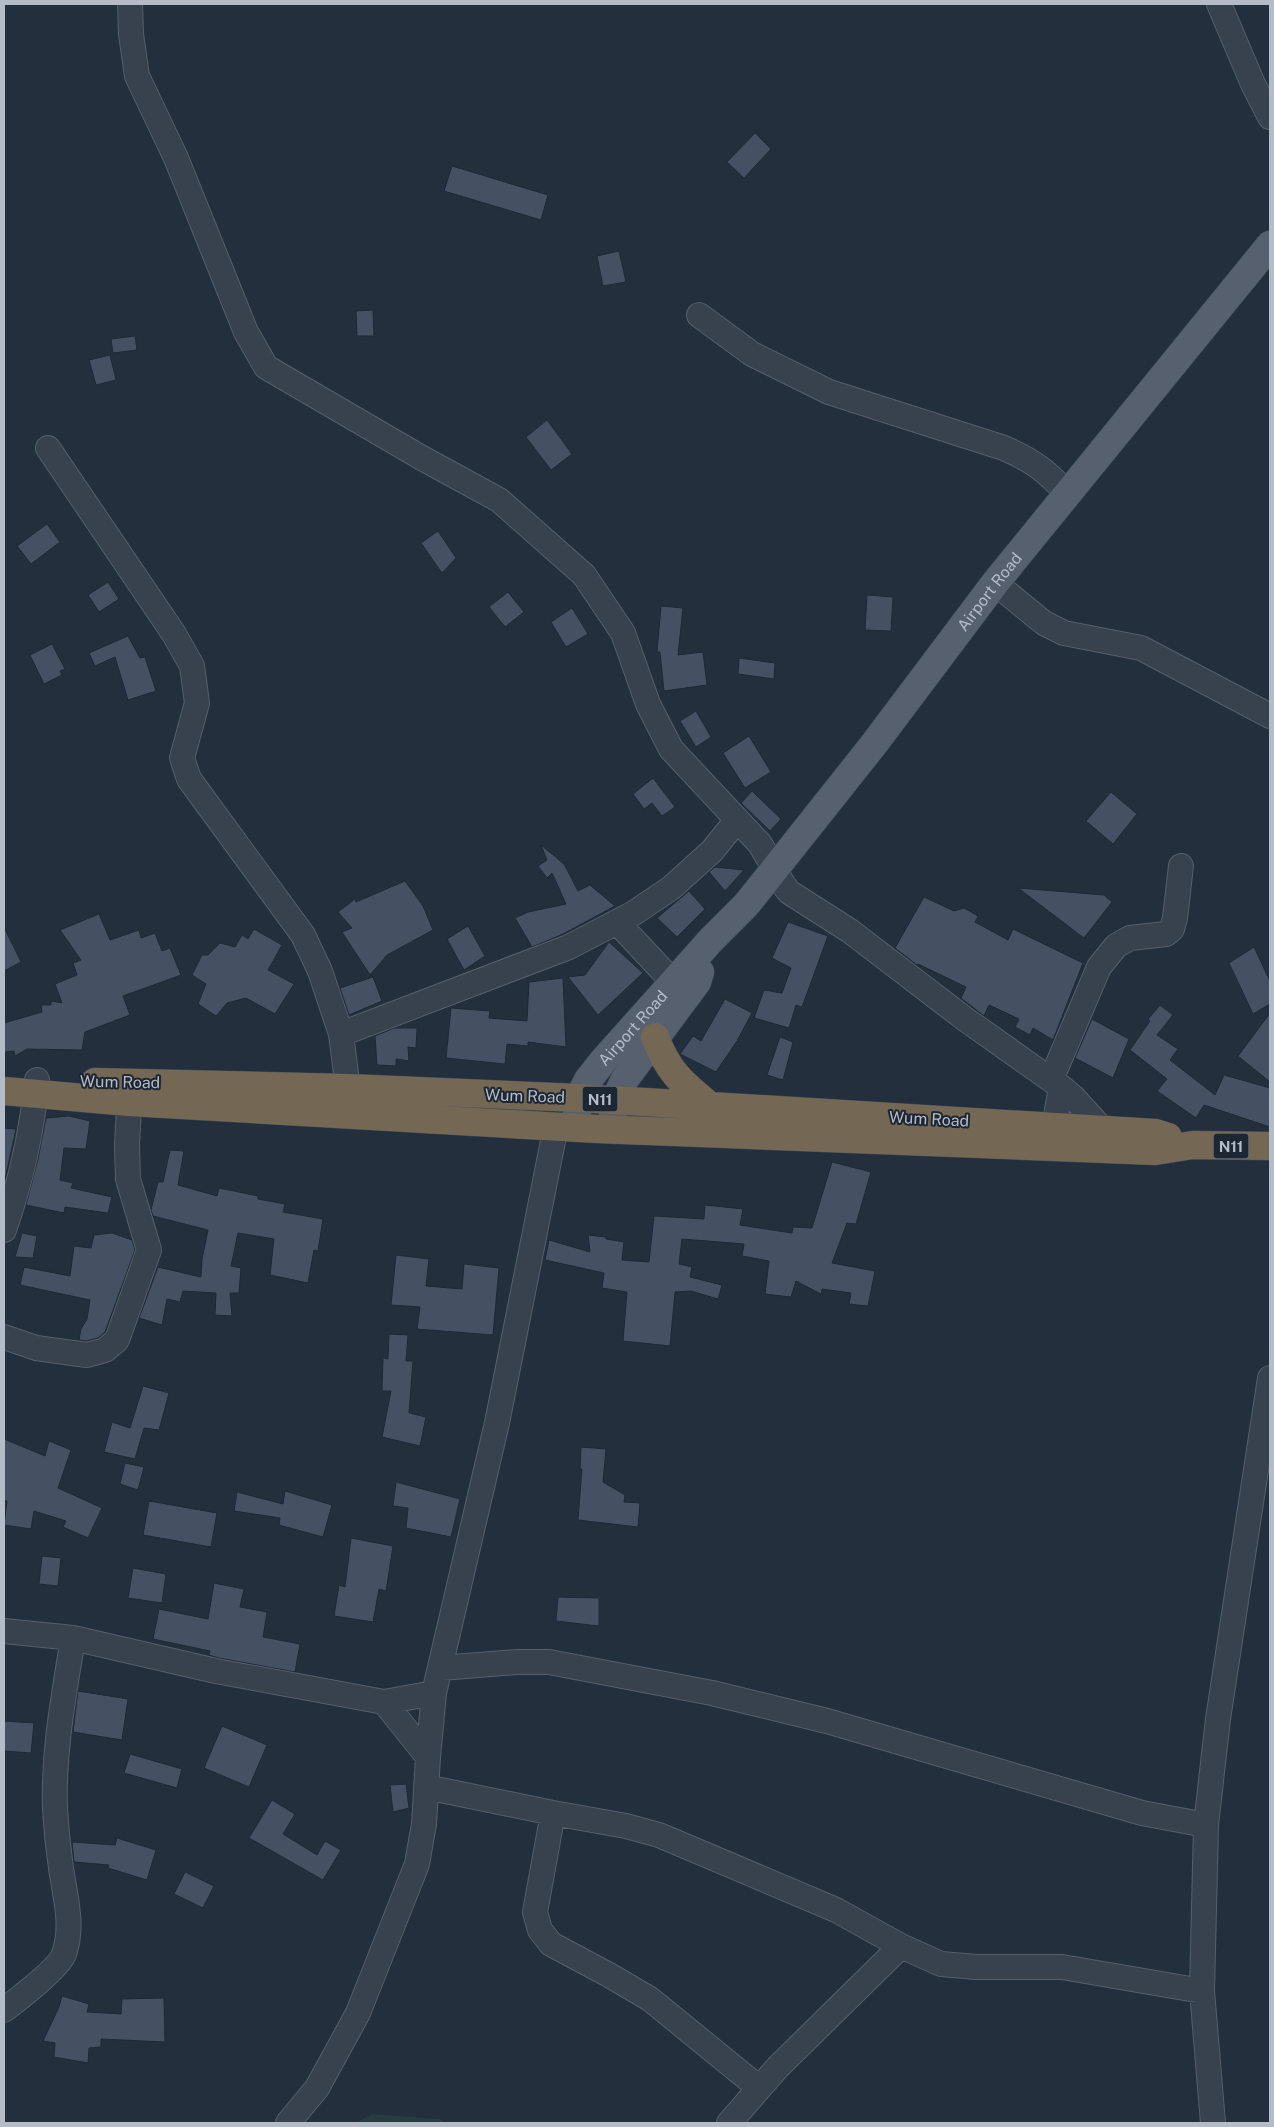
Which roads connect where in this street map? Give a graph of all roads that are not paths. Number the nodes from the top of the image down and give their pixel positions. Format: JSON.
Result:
{"nodes":[{"id":1,"x":130,"y":4,"type":"edge"},
{"id":2,"x":1220,"y":4,"type":"edge"},
{"id":3,"x":1270,"y":117,"type":"edge"},
{"id":4,"x":1270,"y":245,"type":"edge"},
{"id":5,"x":699,"y":315,"type":"dead end"},
{"id":6,"x":48,"y":448,"type":"dead end"},
{"id":7,"x":1068,"y":494,"type":"junction"},
{"id":8,"x":995,"y":583,"type":"junction"},
{"id":9,"x":1270,"y":716,"type":"edge"},
{"id":10,"x":737,"y":820,"type":"junction"},
{"id":11,"x":1181,"y":866,"type":"dead end"},
{"id":12,"x":774,"y":870,"type":"junction"},
{"id":13,"x":617,"y":922,"type":"junction"},
{"id":14,"x":711,"y":940,"type":"junction"},
{"id":15,"x":674,"y":983,"type":"junction"},
{"id":16,"x":340,"y":1034,"type":"junction"},
{"id":17,"x":655,"y":1038,"type":"junction"},
{"id":18,"x":4,"y":1080,"type":"edge"},
{"id":19,"x":1056,"y":1083,"type":"junction"},
{"id":20,"x":36,"y":1087,"type":"junction"},
{"id":21,"x":349,"y":1088,"type":"junction"},
{"id":22,"x":4,"y":1091,"type":"edge"},
{"id":23,"x":130,"y":1092,"type":"junction"},
{"id":24,"x":579,"y":1098,"type":"junction"},
{"id":25,"x":615,"y":1100,"type":"junction"},
{"id":26,"x":710,"y":1106,"type":"junction"},
{"id":27,"x":350,"y":1115,"type":"junction"},
{"id":28,"x":565,"y":1127,"type":"junction"},
{"id":29,"x":1054,"y":1127,"type":"junction"},
{"id":30,"x":611,"y":1129,"type":"junction"},
{"id":31,"x":1103,"y":1130,"type":"junction"},
{"id":32,"x":1193,"y":1145,"type":"junction"},
{"id":33,"x":1270,"y":1146,"type":"edge"},
{"id":34,"x":4,"y":1230,"type":"edge"},
{"id":35,"x":4,"y":1337,"type":"edge"},
{"id":36,"x":1270,"y":1378,"type":"edge"},
{"id":37,"x":4,"y":1631,"type":"edge"},
{"id":38,"x":73,"y":1638,"type":"junction"},
{"id":39,"x":441,"y":1668,"type":"junction"},
{"id":40,"x":434,"y":1693,"type":"junction"},
{"id":41,"x":384,"y":1702,"type":"junction"},
{"id":42,"x":428,"y":1757,"type":"junction"},
{"id":43,"x":426,"y":1787,"type":"junction"},
{"id":44,"x":553,"y":1813,"type":"junction"},
{"id":45,"x":1206,"y":1825,"type":"junction"},
{"id":46,"x":901,"y":1946,"type":"junction"},
{"id":47,"x":1202,"y":1991,"type":"junction"},
{"id":48,"x":4,"y":2010,"type":"edge"},
{"id":49,"x":760,"y":2088,"type":"junction"},
{"id":50,"x":288,"y":2123,"type":"edge"},
{"id":51,"x":729,"y":2123,"type":"edge"},
{"id":52,"x":1213,"y":2123,"type":"edge"}],
"edges":[{"from":1,"to":10,"type":"street"},
{"from":2,"to":3,"type":"street"},
{"from":4,"to":7,"type":"main road","name":"Airport Road"},
{"from":5,"to":7,"type":"street"},
{"from":6,"to":16,"type":"street"},
{"from":7,"to":8,"type":"main road","name":"Airport Road"},
{"from":8,"to":9,"type":"street"},
{"from":8,"to":12,"type":"main road","name":"Airport Road"},
{"from":10,"to":12,"type":"street"},
{"from":10,"to":13,"type":"street"},
{"from":11,"to":19,"type":"street"},
{"from":12,"to":14,"type":"main road","name":"Airport Road"},
{"from":12,"to":19,"type":"street"},
{"from":13,"to":15,"type":"street"},
{"from":13,"to":16,"type":"street"},
{"from":14,"to":15,"type":"main road","name":"Airport Road"},
{"from":14,"to":17,"type":"main road","name":"Airport Road"},
{"from":15,"to":24,"type":"main road","name":"Airport Road"},
{"from":16,"to":21,"type":"street"},
{"from":17,"to":25,"type":"main road","name":"Airport Road"},
{"from":17,"to":26,"type":"highway"},
{"from":18,"to":20,"type":"highway","name":"Wum Road","number":"N11"},
{"from":19,"to":29,"type":"street"},
{"from":19,"to":31,"type":"street"},
{"from":20,"to":22,"type":"highway","name":"Wum Road","number":"N11"},
{"from":20,"to":23,"type":"highway","name":"Wum Road","number":"N11"},
{"from":20,"to":34,"type":"street"},
{"from":21,"to":23,"type":"highway","name":"Wum Road","number":"N11"},
{"from":21,"to":24,"type":"highway","name":"Wum Road","number":"N11"},
{"from":21,"to":27,"type":"street"},
{"from":23,"to":27,"type":"highway","name":"Wum Road","number":"N11"},
{"from":23,"to":35,"type":"street"},
{"from":24,"to":25,"type":"highway","name":"Wum Road","number":"N11"},
{"from":24,"to":28,"type":"main road","name":"Airport Road"},
{"from":25,"to":26,"type":"highway","name":"Wum Road","number":"N11"},
{"from":25,"to":30,"type":"main road","name":"Airport Road"},
{"from":26,"to":29,"type":"highway","name":"Wum Road","number":"N11"},
{"from":27,"to":28,"type":"highway","name":"Wum Road","number":"N11"},
{"from":28,"to":30,"type":"highway","name":"Wum Road","number":"N11"},
{"from":28,"to":39,"type":"street"},
{"from":29,"to":31,"type":"highway","name":"Wum Road","number":"N11"},
{"from":30,"to":32,"type":"highway","name":"Wum Road","number":"N11"},
{"from":31,"to":32,"type":"highway","name":"Wum Road","number":"N11"},
{"from":32,"to":33,"type":"highway","name":"Wum Road","number":"N11"},
{"from":36,"to":45,"type":"street"},
{"from":37,"to":38,"type":"street"},
{"from":38,"to":41,"type":"street"},
{"from":38,"to":48,"type":"street"},
{"from":39,"to":40,"type":"street"},
{"from":39,"to":45,"type":"street"},
{"from":40,"to":41,"type":"street"},
{"from":40,"to":42,"type":"street"},
{"from":41,"to":42,"type":"street"},
{"from":42,"to":43,"type":"street"},
{"from":43,"to":44,"type":"street"},
{"from":43,"to":50,"type":"street"},
{"from":44,"to":46,"type":"street"},
{"from":44,"to":49,"type":"street"},
{"from":45,"to":47,"type":"street"},
{"from":46,"to":47,"type":"street"},
{"from":46,"to":49,"type":"street"},
{"from":47,"to":52,"type":"street"},
{"from":49,"to":51,"type":"street"}]}
